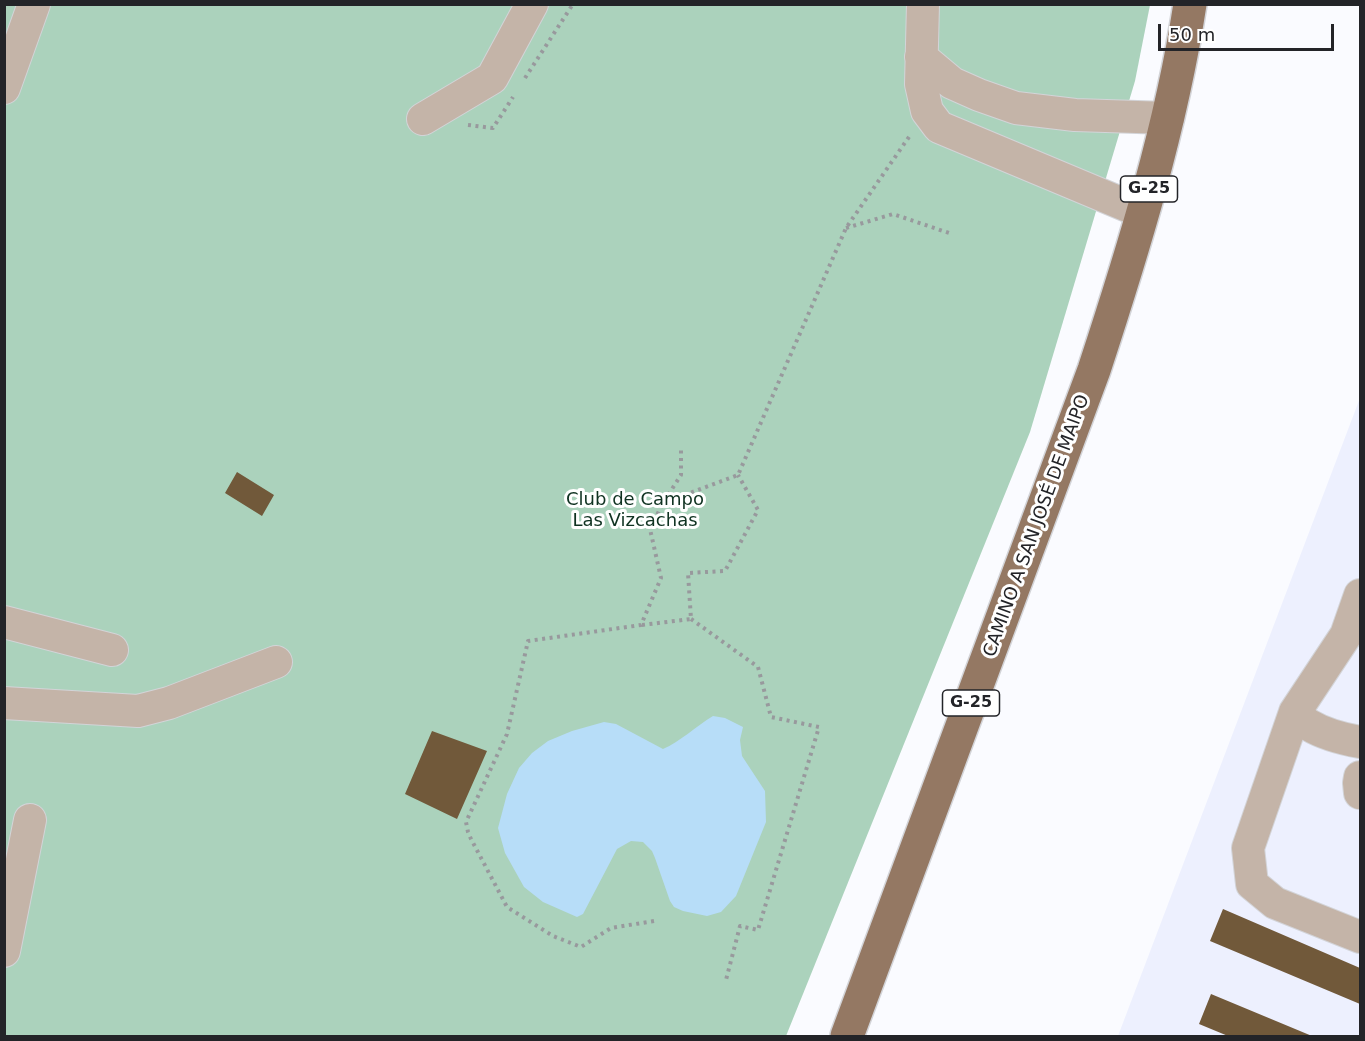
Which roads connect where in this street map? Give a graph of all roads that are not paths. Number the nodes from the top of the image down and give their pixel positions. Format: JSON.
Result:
{"nodes":[{"id":1,"x":34,"y":4,"type":"edge"},
{"id":2,"x":532,"y":4,"type":"edge"},
{"id":3,"x":923,"y":4,"type":"edge"},
{"id":4,"x":1190,"y":4,"type":"edge"},
{"id":5,"x":921,"y":57,"type":"junction"},
{"id":6,"x":4,"y":88,"type":"edge"},
{"id":7,"x":1000,"y":103,"type":"junction"},
{"id":8,"x":1168,"y":118,"type":"junction"},
{"id":9,"x":423,"y":119,"type":"dead end"},
{"id":10,"x":988,"y":148,"type":"junction"},
{"id":11,"x":1142,"y":212,"type":"junction"},
{"id":12,"x":1360,"y":596,"type":"edge"},
{"id":13,"x":4,"y":622,"type":"edge"},
{"id":14,"x":112,"y":650,"type":"dead end"},
{"id":15,"x":276,"y":662,"type":"dead end"},
{"id":16,"x":4,"y":703,"type":"edge"},
{"id":17,"x":1295,"y":712,"type":"junction"},
{"id":18,"x":1360,"y":742,"type":"edge"},
{"id":19,"x":1360,"y":777,"type":"edge"},
{"id":20,"x":1360,"y":793,"type":"edge"},
{"id":21,"x":30,"y":820,"type":"dead end"},
{"id":22,"x":1360,"y":937,"type":"edge"},
{"id":23,"x":4,"y":951,"type":"edge"},
{"id":24,"x":847,"y":1036,"type":"edge"}],
"edges":[{"from":1,"to":6,"type":"lane"},
{"from":2,"to":9,"type":"lane"},
{"from":3,"to":5,"type":"lane"},
{"from":4,"to":8,"type":"main road","name":"CAMINO A SAN JOSÉ DE MAIPO","number":"G-25"},
{"from":5,"to":7,"type":"lane"},
{"from":5,"to":10,"type":"lane"},
{"from":7,"to":8,"type":"lane"},
{"from":7,"to":10,"type":"lane"},
{"from":8,"to":11,"type":"main road","name":"CAMINO A SAN JOSÉ DE MAIPO","number":"G-25"},
{"from":10,"to":11,"type":"lane"},
{"from":11,"to":24,"type":"main road","name":"CAMINO A SAN JOSÉ DE MAIPO","number":"G-25"},
{"from":12,"to":17,"type":"lane"},
{"from":13,"to":14,"type":"lane"},
{"from":15,"to":16,"type":"lane"},
{"from":17,"to":18,"type":"lane"},
{"from":17,"to":22,"type":"lane"},
{"from":19,"to":20,"type":"lane"},
{"from":21,"to":23,"type":"lane"}]}
